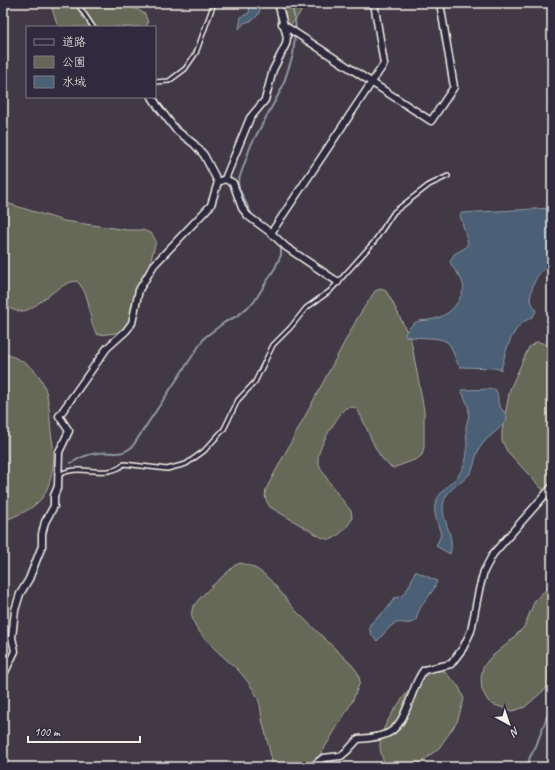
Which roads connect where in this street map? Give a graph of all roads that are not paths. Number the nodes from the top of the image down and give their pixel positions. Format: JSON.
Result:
{"nodes":[{"id":1,"x":77,"y":3,"type":"edge"},
{"id":2,"x":214,"y":3,"type":"edge"},
{"id":3,"x":278,"y":3,"type":"edge"},
{"id":4,"x":374,"y":3,"type":"edge"},
{"id":5,"x":440,"y":3,"type":"edge"},
{"id":6,"x":282,"y":24,"type":"junction"},
{"id":7,"x":92,"y":26,"type":"edge"},
{"id":8,"x":156,"y":82,"type":"edge"},
{"id":9,"x":372,"y":83,"type":"junction"},
{"id":10,"x":153,"y":98,"type":"edge"},
{"id":11,"x":448,"y":176,"type":"dead end"},
{"id":12,"x":225,"y":179,"type":"junction"},
{"id":13,"x":218,"y":182,"type":"junction"},
{"id":14,"x":271,"y":233,"type":"junction"},
{"id":15,"x":338,"y":282,"type":"junction"},
{"id":16,"x":57,"y":477,"type":"junction"},
{"id":17,"x":552,"y":487,"type":"edge"},
{"id":18,"x":3,"y":676,"type":"edge"},
{"id":19,"x":312,"y":767,"type":"edge"}],
"edges":[{"from":1,"to":7,"type":"lane"},
{"from":2,"to":8,"type":"lane"},
{"from":3,"to":6,"type":"street"},
{"from":4,"to":9,"type":"street"},
{"from":5,"to":9,"type":"street"},
{"from":6,"to":9,"type":"street"},
{"from":6,"to":12,"type":"street"},
{"from":9,"to":14,"type":"street"},
{"from":10,"to":13,"type":"street"},
{"from":11,"to":15,"type":"lane"},
{"from":12,"to":13,"type":"street"},
{"from":12,"to":14,"type":"street"},
{"from":13,"to":16,"type":"street"},
{"from":14,"to":15,"type":"street"},
{"from":15,"to":16,"type":"lane"},
{"from":16,"to":18,"type":"street"},
{"from":17,"to":19,"type":"street"}]}
